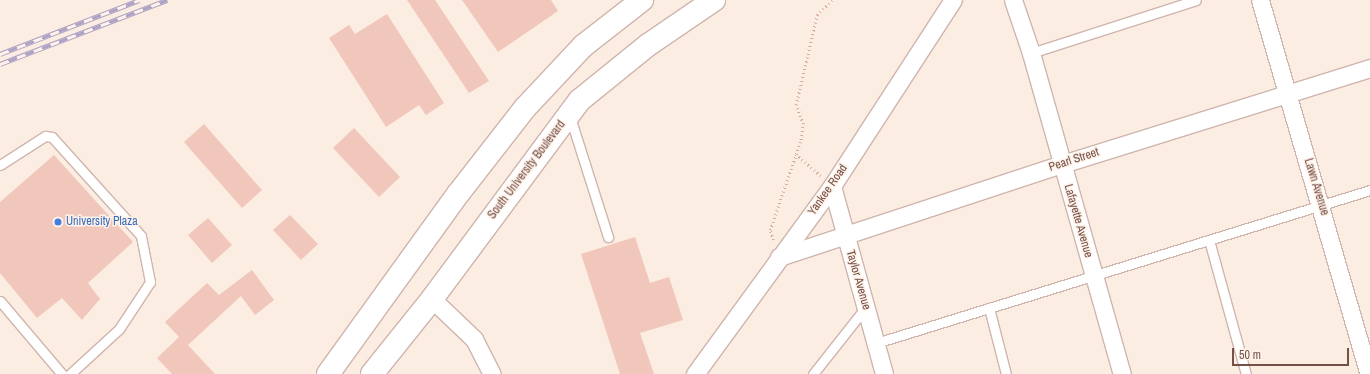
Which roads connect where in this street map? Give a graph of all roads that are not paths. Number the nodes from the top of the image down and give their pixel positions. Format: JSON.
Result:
{"nodes":[{"id":1,"x":642,"y":0,"type":"edge"},
{"id":2,"x":714,"y":0,"type":"edge"},
{"id":3,"x":953,"y":0,"type":"edge"},
{"id":4,"x":1013,"y":0,"type":"edge"},
{"id":5,"x":1196,"y":0,"type":"edge"},
{"id":6,"x":1260,"y":0,"type":"edge"},
{"id":7,"x":1031,"y":53,"type":"junction"},
{"id":8,"x":1370,"y":68,"type":"edge"},
{"id":9,"x":1288,"y":93,"type":"junction"},
{"id":10,"x":569,"y":114,"type":"junction"},
{"id":11,"x":0,"y":164,"type":"edge"},
{"id":12,"x":1062,"y":164,"type":"junction"},
{"id":13,"x":832,"y":186,"type":"junction"},
{"id":14,"x":1370,"y":190,"type":"edge"},
{"id":15,"x":1322,"y":205,"type":"junction"},
{"id":16,"x":845,"y":234,"type":"junction"},
{"id":17,"x":608,"y":237,"type":"dead end"},
{"id":18,"x":1209,"y":240,"type":"junction"},
{"id":19,"x":779,"y":257,"type":"junction"},
{"id":20,"x":1093,"y":276,"type":"junction"},
{"id":21,"x":432,"y":298,"type":"junction"},
{"id":22,"x":0,"y":301,"type":"edge"},
{"id":23,"x":866,"y":307,"type":"junction"},
{"id":24,"x":989,"y":308,"type":"junction"},
{"id":25,"x":876,"y":343,"type":"junction"},
{"id":26,"x":379,"y":369,"type":"edge"},
{"id":27,"x":62,"y":374,"type":"edge"},
{"id":28,"x":70,"y":374,"type":"edge"},
{"id":29,"x":328,"y":374,"type":"edge"},
{"id":30,"x":492,"y":374,"type":"edge"},
{"id":31,"x":695,"y":374,"type":"edge"},
{"id":32,"x":813,"y":374,"type":"edge"},
{"id":33,"x":884,"y":374,"type":"edge"},
{"id":34,"x":1006,"y":374,"type":"edge"},
{"id":35,"x":1122,"y":374,"type":"edge"},
{"id":36,"x":1246,"y":374,"type":"edge"},
{"id":37,"x":1369,"y":374,"type":"edge"}],
"edges":[{"from":1,"to":29,"type":"street"},
{"from":2,"to":10,"type":"street","name":"South University Boulevard"},
{"from":3,"to":13,"type":"street","name":"Yankee Road"},
{"from":4,"to":7,"type":"street","name":"Lafayette Avenue"},
{"from":5,"to":7,"type":"lane"},
{"from":6,"to":9,"type":"street","name":"Lawn Avenue"},
{"from":7,"to":12,"type":"street","name":"Lafayette Avenue"},
{"from":8,"to":9,"type":"street","name":"Pearl Street"},
{"from":9,"to":12,"type":"street","name":"Pearl Street"},
{"from":9,"to":15,"type":"street","name":"Lawn Avenue"},
{"from":10,"to":17,"type":"lane"},
{"from":10,"to":21,"type":"street","name":"South University Boulevard"},
{"from":11,"to":28,"type":"lane"},
{"from":12,"to":16,"type":"street","name":"Pearl Street"},
{"from":12,"to":20,"type":"street","name":"Lafayette Avenue"},
{"from":13,"to":16,"type":"street","name":"Taylor Avenue"},
{"from":13,"to":19,"type":"street","name":"Yankee Road"},
{"from":14,"to":15,"type":"lane"},
{"from":15,"to":18,"type":"lane"},
{"from":15,"to":37,"type":"street","name":"Lawn Avenue"},
{"from":16,"to":19,"type":"street","name":"Pearl Street"},
{"from":16,"to":23,"type":"street","name":"Taylor Avenue"},
{"from":18,"to":20,"type":"lane"},
{"from":18,"to":36,"type":"lane"},
{"from":19,"to":31,"type":"street","name":"Yankee Road"},
{"from":20,"to":24,"type":"lane"},
{"from":20,"to":35,"type":"street","name":"Lafayette Avenue"},
{"from":21,"to":26,"type":"street","name":"South University Boulevard"},
{"from":21,"to":30,"type":"street"},
{"from":22,"to":27,"type":"lane"},
{"from":23,"to":25,"type":"street","name":"Taylor Avenue"},
{"from":23,"to":32,"type":"lane"},
{"from":24,"to":25,"type":"lane"},
{"from":24,"to":34,"type":"lane"},
{"from":25,"to":33,"type":"street","name":"Taylor Avenue"}]}
